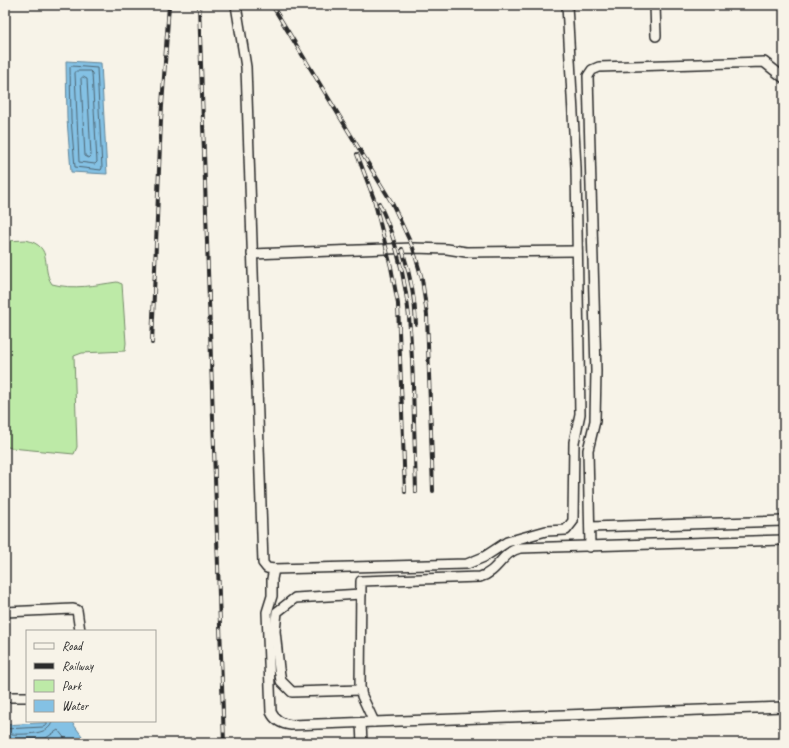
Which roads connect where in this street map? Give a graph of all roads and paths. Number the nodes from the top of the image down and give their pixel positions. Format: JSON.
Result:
{"nodes":[{"id":1,"x":236,"y":5,"type":"edge"},
{"id":2,"x":567,"y":5,"type":"edge"},
{"id":3,"x":655,"y":5,"type":"edge"},
{"id":4,"x":656,"y":36,"type":"dead end"},
{"id":5,"x":783,"y":76,"type":"edge"},
{"id":6,"x":577,"y":251,"type":"junction"},
{"id":7,"x":252,"y":254,"type":"junction"},
{"id":8,"x":784,"y":521,"type":"edge"},
{"id":9,"x":590,"y":527,"type":"junction"},
{"id":10,"x":784,"y":540,"type":"edge"},
{"id":11,"x":590,"y":546,"type":"junction"},
{"id":12,"x":274,"y":569,"type":"junction"},
{"id":13,"x":361,"y":594,"type":"junction"},
{"id":14,"x":5,"y":612,"type":"edge"},
{"id":15,"x":80,"y":630,"type":"edge"},
{"id":16,"x":360,"y":690,"type":"junction"},
{"id":17,"x":5,"y":697,"type":"edge"},
{"id":18,"x":26,"y":697,"type":"edge"},
{"id":19,"x":784,"y":707,"type":"edge"},
{"id":20,"x":361,"y":722,"type":"junction"},
{"id":21,"x":374,"y":722,"type":"junction"},
{"id":22,"x":362,"y":743,"type":"edge"}],
"edges":[{"from":1,"to":7,"type":"lane"},
{"from":2,"to":6,"type":"lane"},
{"from":3,"to":4,"type":"lane"},
{"from":5,"to":9,"type":"lane"},
{"from":6,"to":7,"type":"lane"},
{"from":6,"to":12,"type":"lane"},
{"from":7,"to":12,"type":"lane"},
{"from":8,"to":9,"type":"lane"},
{"from":9,"to":11,"type":"lane"},
{"from":10,"to":11,"type":"lane"},
{"from":11,"to":13,"type":"lane"},
{"from":12,"to":20,"type":"lane"},
{"from":13,"to":16,"type":"lane"},
{"from":13,"to":16,"type":"lane"},
{"from":14,"to":15,"type":"lane"},
{"from":16,"to":21,"type":"lane"},
{"from":17,"to":18,"type":"lane"},
{"from":19,"to":21,"type":"lane"},
{"from":20,"to":21,"type":"lane"},
{"from":20,"to":22,"type":"lane"}]}
